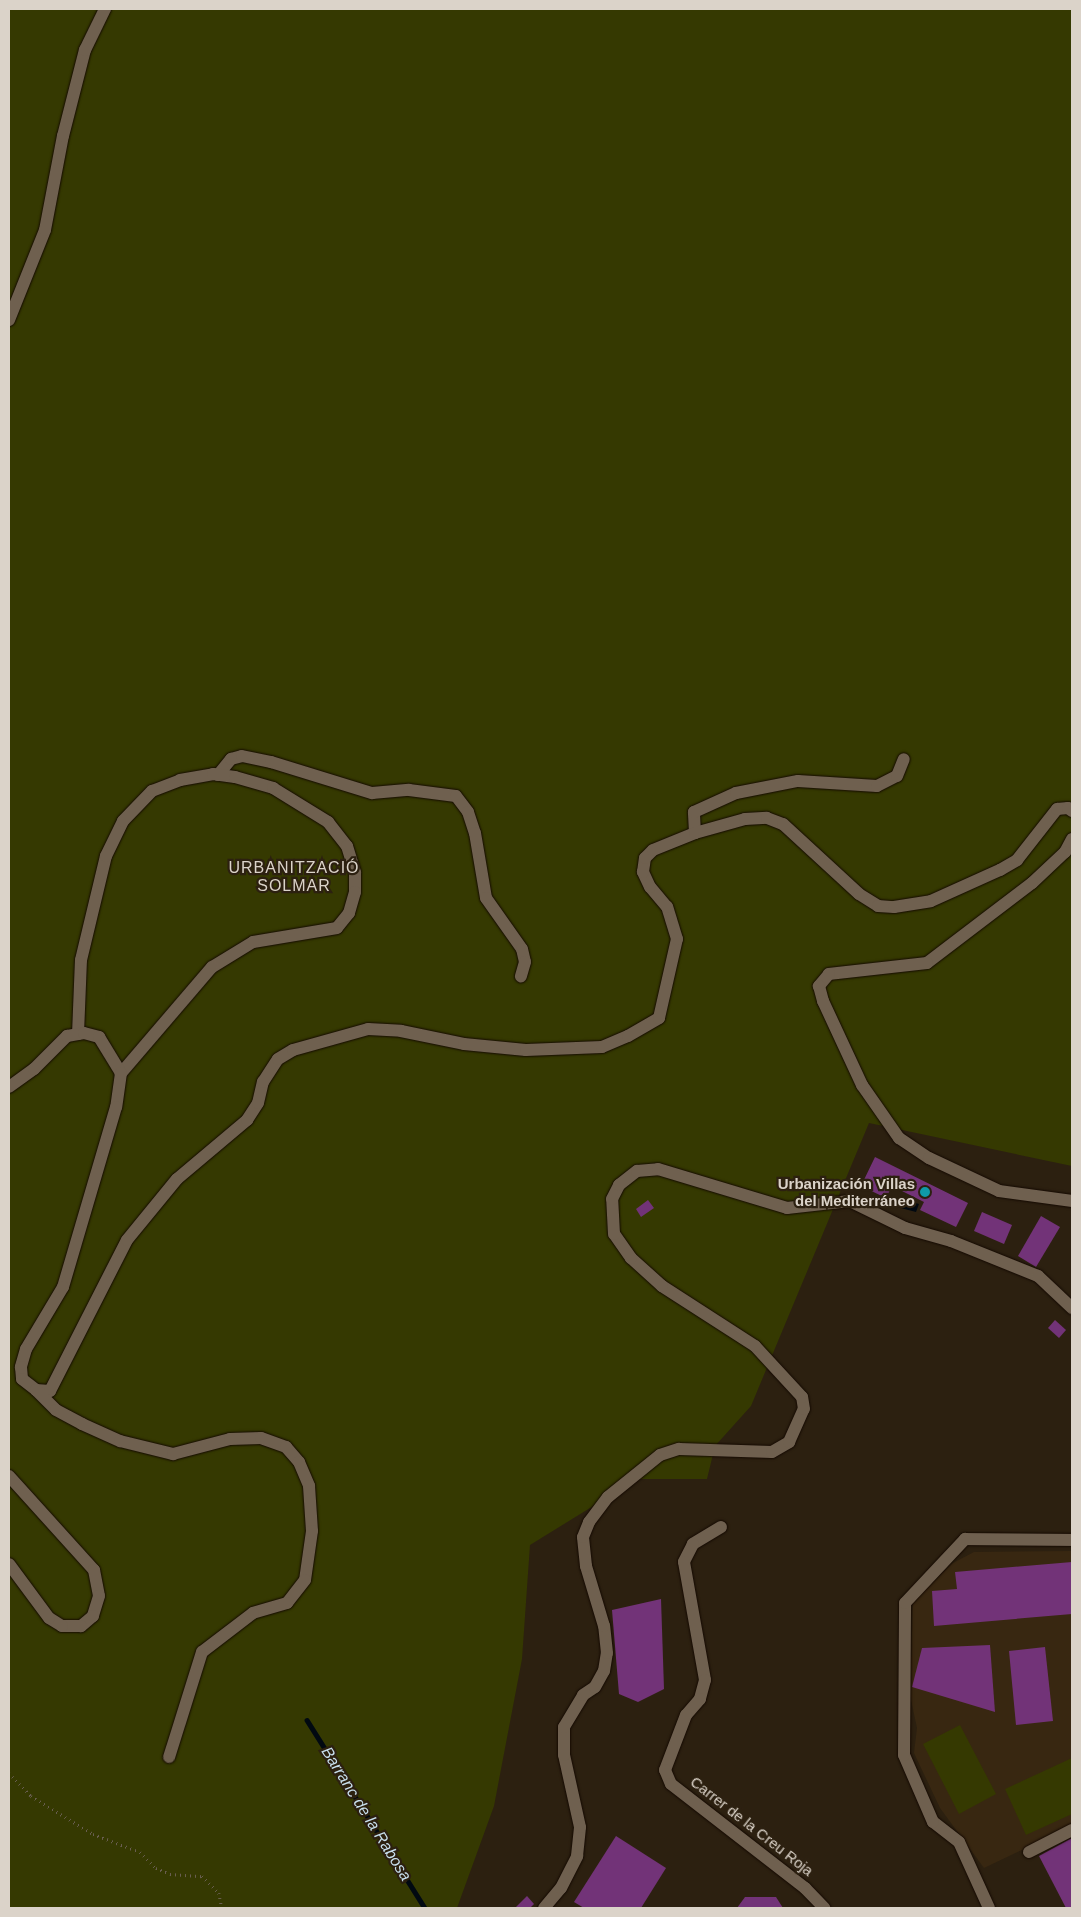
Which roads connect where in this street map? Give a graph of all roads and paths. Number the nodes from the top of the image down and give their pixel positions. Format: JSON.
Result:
{"nodes":[{"id":1,"x":105,"y":9,"type":"edge"},
{"id":2,"x":9,"y":320,"type":"edge"},
{"id":3,"x":904,"y":759,"type":"dead end"},
{"id":4,"x":218,"y":775,"type":"junction"},
{"id":5,"x":1072,"y":812,"type":"edge"},
{"id":6,"x":695,"y":833,"type":"junction"},
{"id":7,"x":1072,"y":839,"type":"edge"},
{"id":8,"x":522,"y":976,"type":"dead end"},
{"id":9,"x":78,"y":1034,"type":"junction"},
{"id":10,"x":121,"y":1073,"type":"junction"},
{"id":11,"x":9,"y":1086,"type":"edge"},
{"id":12,"x":1072,"y":1202,"type":"edge"},
{"id":13,"x":1052,"y":1289,"type":"junction"},
{"id":14,"x":1072,"y":1290,"type":"edge"},
{"id":15,"x":1072,"y":1308,"type":"edge"},
{"id":16,"x":36,"y":1390,"type":"junction"},
{"id":17,"x":9,"y":1476,"type":"edge"},
{"id":18,"x":721,"y":1527,"type":"dead end"},
{"id":19,"x":1072,"y":1540,"type":"edge"},
{"id":20,"x":9,"y":1564,"type":"edge"},
{"id":21,"x":169,"y":1758,"type":"dead end"},
{"id":22,"x":9,"y":1773,"type":"edge"},
{"id":23,"x":1072,"y":1830,"type":"edge"},
{"id":24,"x":1029,"y":1852,"type":"dead end"},
{"id":25,"x":222,"y":1908,"type":"edge"},
{"id":26,"x":544,"y":1908,"type":"edge"},
{"id":27,"x":824,"y":1908,"type":"edge"},
{"id":28,"x":989,"y":1908,"type":"edge"}],
"edges":[{"from":1,"to":2,"type":"street"},
{"from":3,"to":6,"type":"street"},
{"from":4,"to":8,"type":"street"},
{"from":4,"to":9,"type":"street"},
{"from":4,"to":10,"type":"street"},
{"from":5,"to":6,"type":"street"},
{"from":6,"to":16,"type":"street"},
{"from":7,"to":12,"type":"street"},
{"from":9,"to":10,"type":"street"},
{"from":9,"to":11,"type":"street"},
{"from":10,"to":16,"type":"street"},
{"from":13,"to":14,"type":"street"},
{"from":13,"to":15,"type":"street"},
{"from":13,"to":26,"type":"street"},
{"from":16,"to":21,"type":"street"},
{"from":17,"to":20,"type":"street"},
{"from":18,"to":27,"type":"street","name":"Carrer de la Creu Roja"},
{"from":19,"to":28,"type":"street"},
{"from":22,"to":25,"type":"path"},
{"from":23,"to":24,"type":"street"}]}
